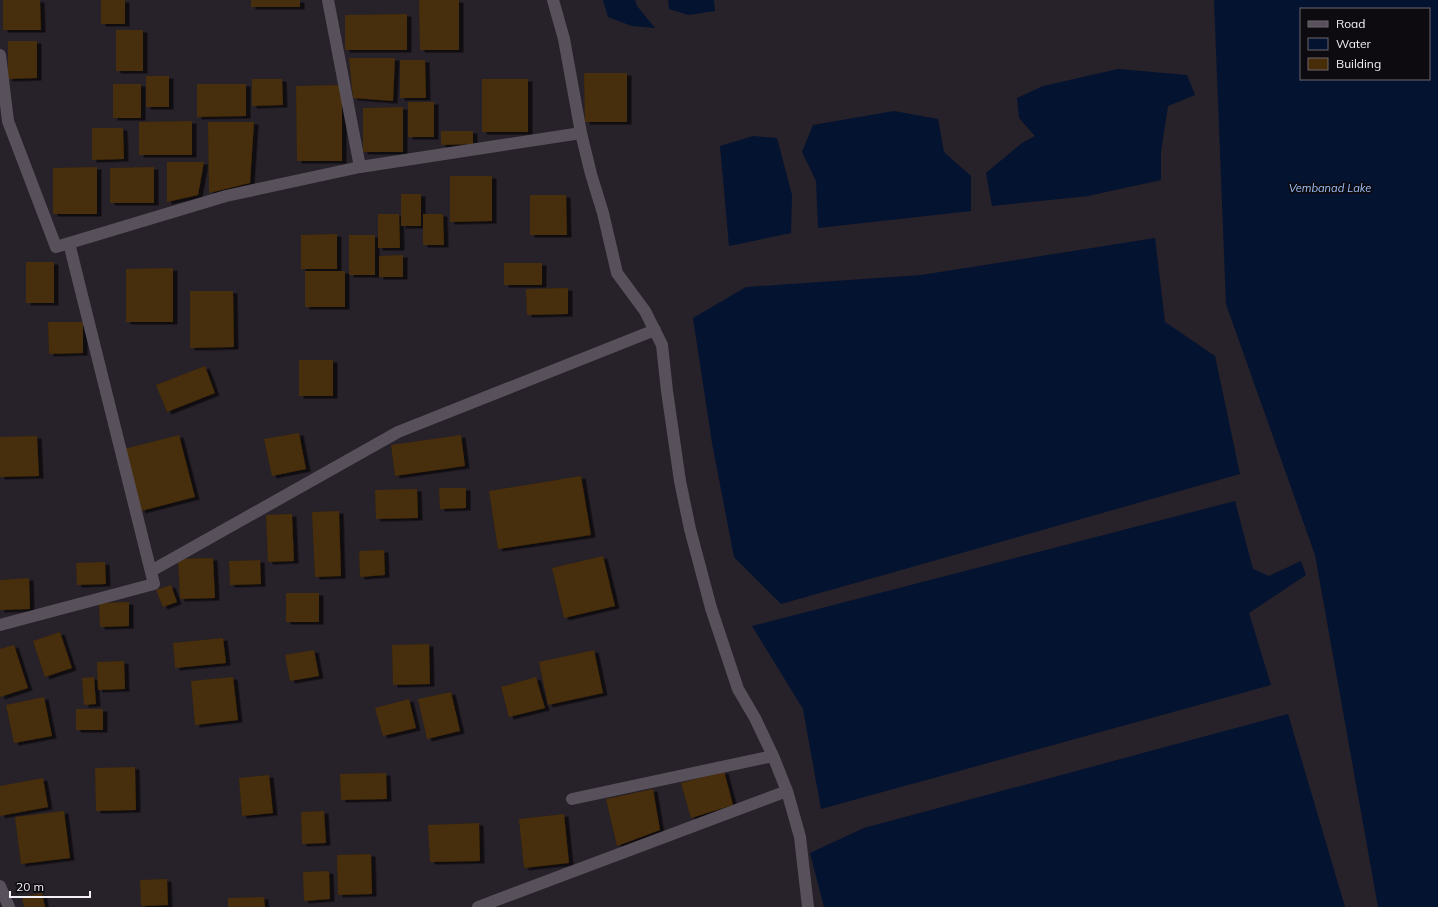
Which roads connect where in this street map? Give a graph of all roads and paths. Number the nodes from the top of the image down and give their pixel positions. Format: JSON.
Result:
{"nodes":[{"id":1,"x":328,"y":0,"type":"edge"},
{"id":2,"x":553,"y":0,"type":"edge"},
{"id":3,"x":0,"y":55,"type":"edge"},
{"id":4,"x":581,"y":133,"type":"junction"},
{"id":5,"x":360,"y":167,"type":"junction"},
{"id":6,"x":69,"y":243,"type":"junction"},
{"id":7,"x":655,"y":330,"type":"junction"},
{"id":8,"x":151,"y":570,"type":"junction"},
{"id":9,"x":0,"y":625,"type":"edge"},
{"id":10,"x":773,"y":756,"type":"junction"},
{"id":11,"x":787,"y":791,"type":"junction"},
{"id":12,"x":572,"y":799,"type":"dead end"},
{"id":13,"x":0,"y":886,"type":"edge"},
{"id":14,"x":10,"y":907,"type":"edge"},
{"id":15,"x":478,"y":907,"type":"edge"},
{"id":16,"x":808,"y":907,"type":"edge"}],
"edges":[{"from":1,"to":5,"type":"street"},
{"from":2,"to":4,"type":"street"},
{"from":3,"to":6,"type":"street"},
{"from":4,"to":5,"type":"street"},
{"from":4,"to":7,"type":"street"},
{"from":5,"to":6,"type":"street"},
{"from":6,"to":8,"type":"street"},
{"from":7,"to":8,"type":"street"},
{"from":7,"to":10,"type":"street"},
{"from":8,"to":9,"type":"street"},
{"from":10,"to":11,"type":"street"},
{"from":10,"to":12,"type":"street"},
{"from":11,"to":15,"type":"street"},
{"from":11,"to":16,"type":"street"},
{"from":13,"to":14,"type":"street"}]}
